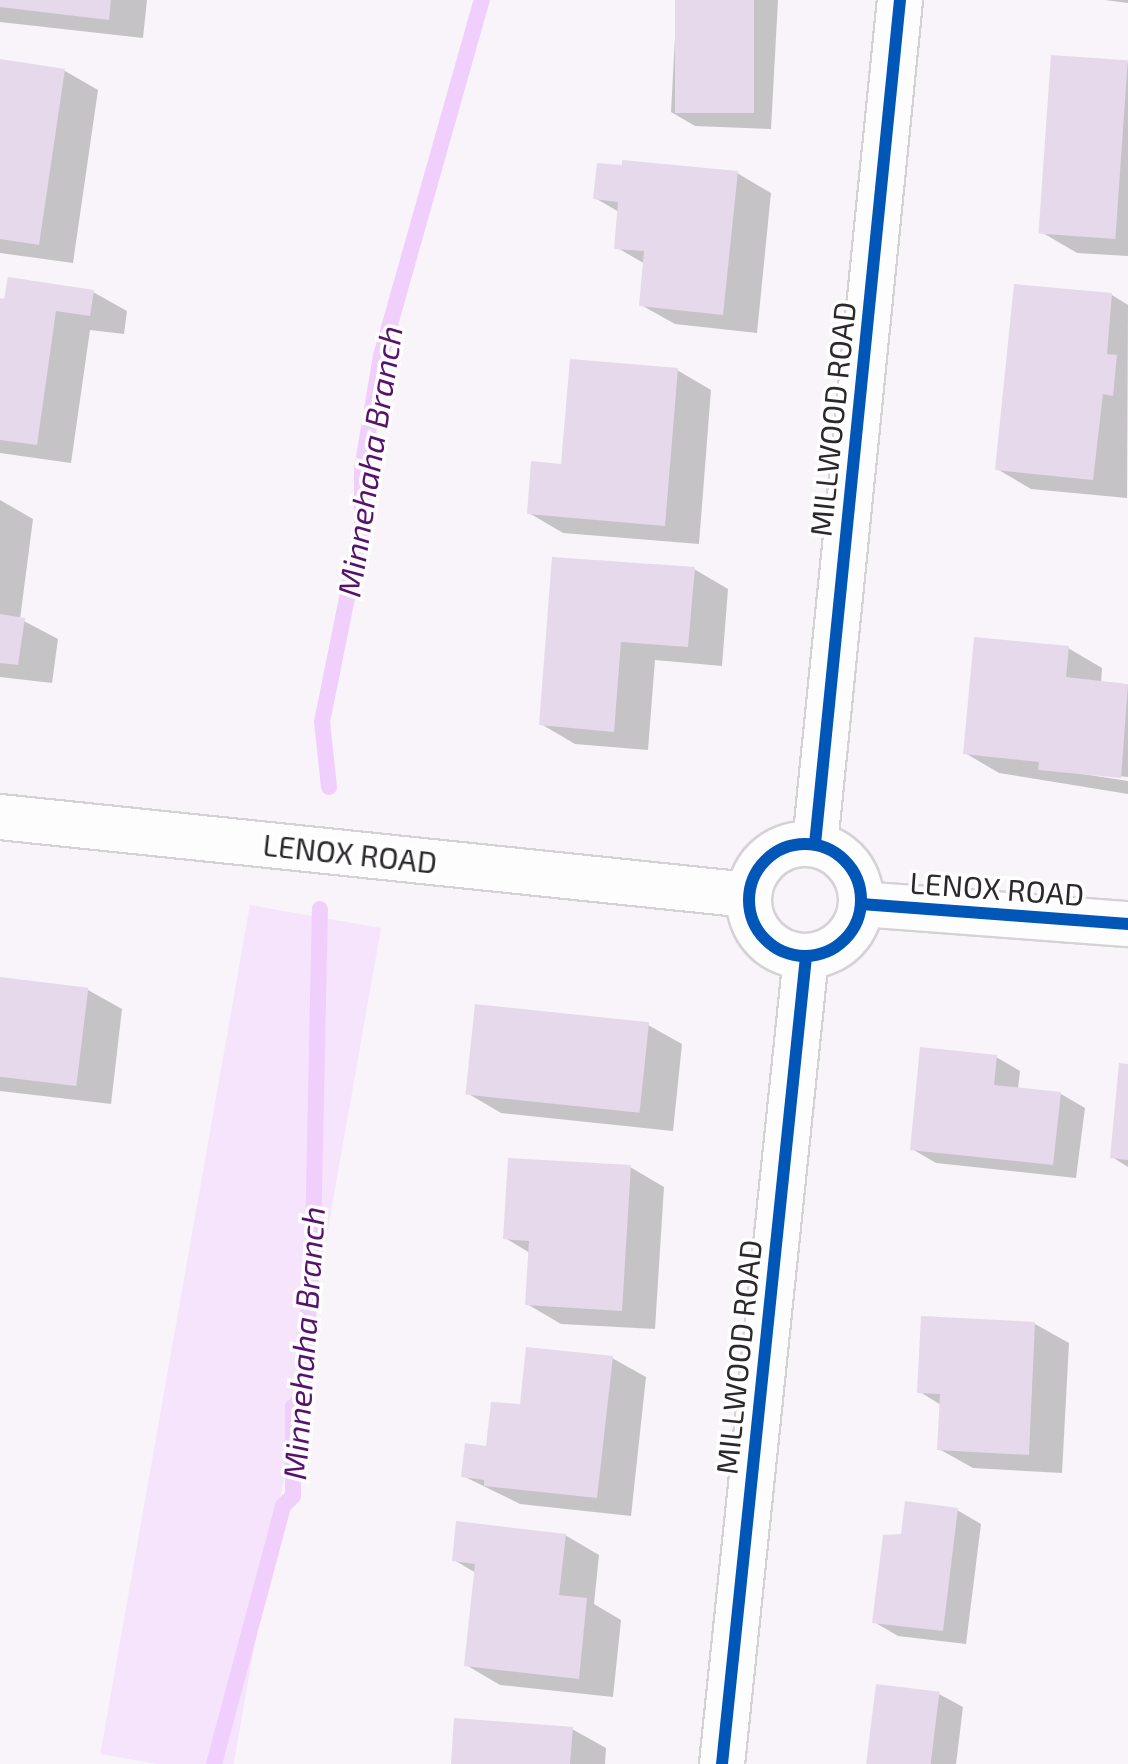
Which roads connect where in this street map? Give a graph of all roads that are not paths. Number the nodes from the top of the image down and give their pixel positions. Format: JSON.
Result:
{"nodes":[{"id":1,"x":900,"y":0,"type":"edge"},
{"id":2,"x":0,"y":817,"type":"edge"},
{"id":3,"x":815,"y":844,"type":"junction"},
{"id":4,"x":748,"y":895,"type":"junction"},
{"id":5,"x":861,"y":904,"type":"junction"},
{"id":6,"x":1128,"y":924,"type":"edge"},
{"id":7,"x":806,"y":956,"type":"junction"},
{"id":8,"x":722,"y":1764,"type":"edge"}],
"edges":[{"from":1,"to":3,"type":"street","name":"MILLWOOD ROAD"},
{"from":2,"to":4,"type":"street","name":"LENOX ROAD"},
{"from":3,"to":4,"type":"street"},
{"from":3,"to":5,"type":"street"},
{"from":4,"to":7,"type":"street"},
{"from":5,"to":6,"type":"street","name":"LENOX ROAD"},
{"from":5,"to":7,"type":"street"},
{"from":7,"to":8,"type":"street","name":"MILLWOOD ROAD"}]}
